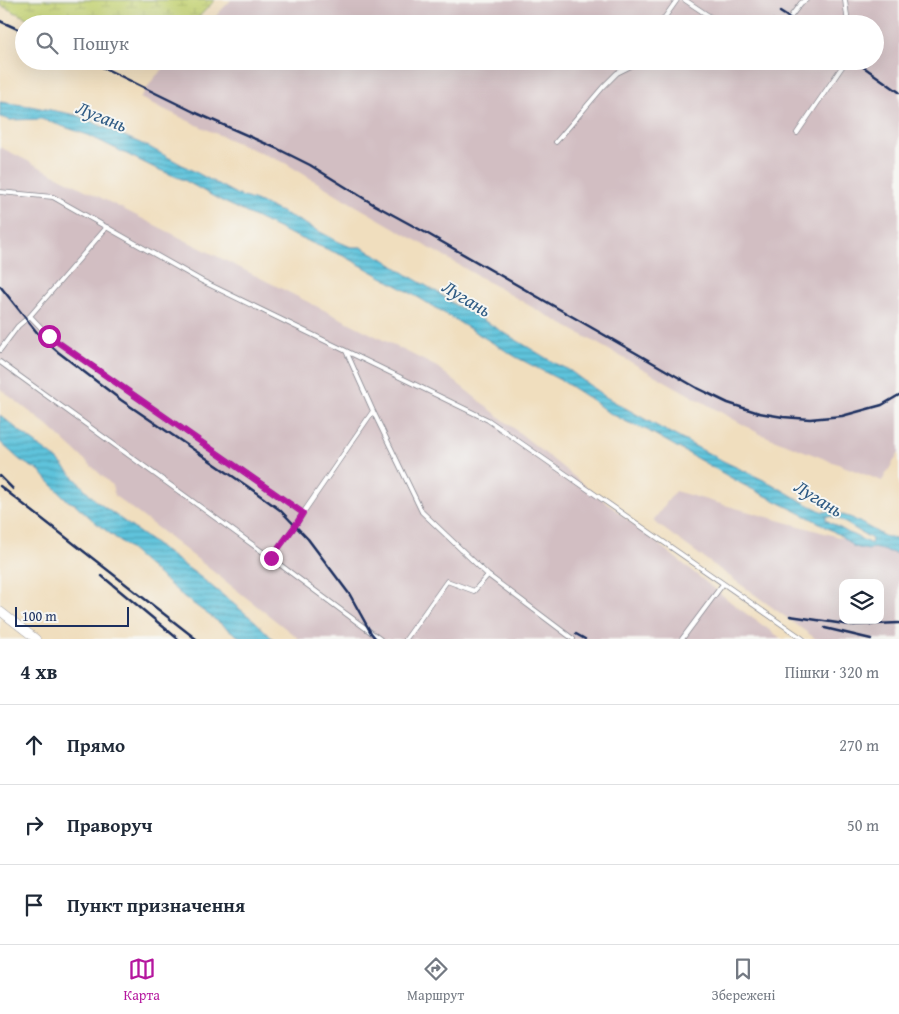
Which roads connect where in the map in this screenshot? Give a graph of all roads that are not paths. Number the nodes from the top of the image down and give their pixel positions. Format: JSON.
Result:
{"nodes":[{"id":1,"x":677,"y":0,"type":"edge"},
{"id":2,"x":685,"y":0,"type":"edge"},
{"id":3,"x":806,"y":0,"type":"edge"},
{"id":4,"x":845,"y":0,"type":"edge"},
{"id":5,"x":666,"y":15,"type":"edge"},
{"id":6,"x":708,"y":15,"type":"edge"},
{"id":7,"x":792,"y":15,"type":"edge"},
{"id":8,"x":847,"y":15,"type":"edge"},
{"id":9,"x":624,"y":70,"type":"edge"},
{"id":10,"x":840,"y":70,"type":"edge"},
{"id":11,"x":796,"y":133,"type":"dead end"},
{"id":12,"x":556,"y":142,"type":"dead end"},
{"id":13,"x":0,"y":192,"type":"edge"},
{"id":14,"x":107,"y":227,"type":"junction"},
{"id":15,"x":30,"y":316,"type":"junction"},
{"id":16,"x":0,"y":350,"type":"edge"},
{"id":17,"x":345,"y":351,"type":"junction"},
{"id":18,"x":0,"y":362,"type":"edge"},
{"id":19,"x":372,"y":411,"type":"junction"},
{"id":20,"x":303,"y":513,"type":"junction"},
{"id":21,"x":271,"y":558,"type":"junction"},
{"id":22,"x":488,"y":574,"type":"junction"},
{"id":23,"x":724,"y":584,"type":"junction"},
{"id":24,"x":0,"y":610,"type":"edge"},
{"id":25,"x":36,"y":639,"type":"edge"},
{"id":26,"x":380,"y":639,"type":"edge"},
{"id":27,"x":406,"y":639,"type":"edge"},
{"id":28,"x":573,"y":639,"type":"edge"},
{"id":29,"x":682,"y":639,"type":"edge"},
{"id":30,"x":802,"y":639,"type":"edge"}],
"edges":[{"from":1,"to":5,"type":"lane"},
{"from":2,"to":6,"type":"lane"},
{"from":3,"to":7,"type":"lane"},
{"from":4,"to":8,"type":"lane"},
{"from":9,"to":12,"type":"lane"},
{"from":10,"to":11,"type":"lane"},
{"from":13,"to":14,"type":"lane"},
{"from":14,"to":15,"type":"lane"},
{"from":14,"to":17,"type":"lane"},
{"from":15,"to":16,"type":"lane"},
{"from":15,"to":20,"type":"lane"},
{"from":17,"to":19,"type":"lane"},
{"from":17,"to":23,"type":"lane"},
{"from":18,"to":21,"type":"lane"},
{"from":19,"to":20,"type":"lane"},
{"from":19,"to":22,"type":"lane"},
{"from":20,"to":21,"type":"lane"},
{"from":21,"to":26,"type":"lane"},
{"from":22,"to":27,"type":"lane"},
{"from":22,"to":28,"type":"lane"},
{"from":23,"to":29,"type":"lane"},
{"from":23,"to":30,"type":"lane"},
{"from":24,"to":25,"type":"street"}]}
